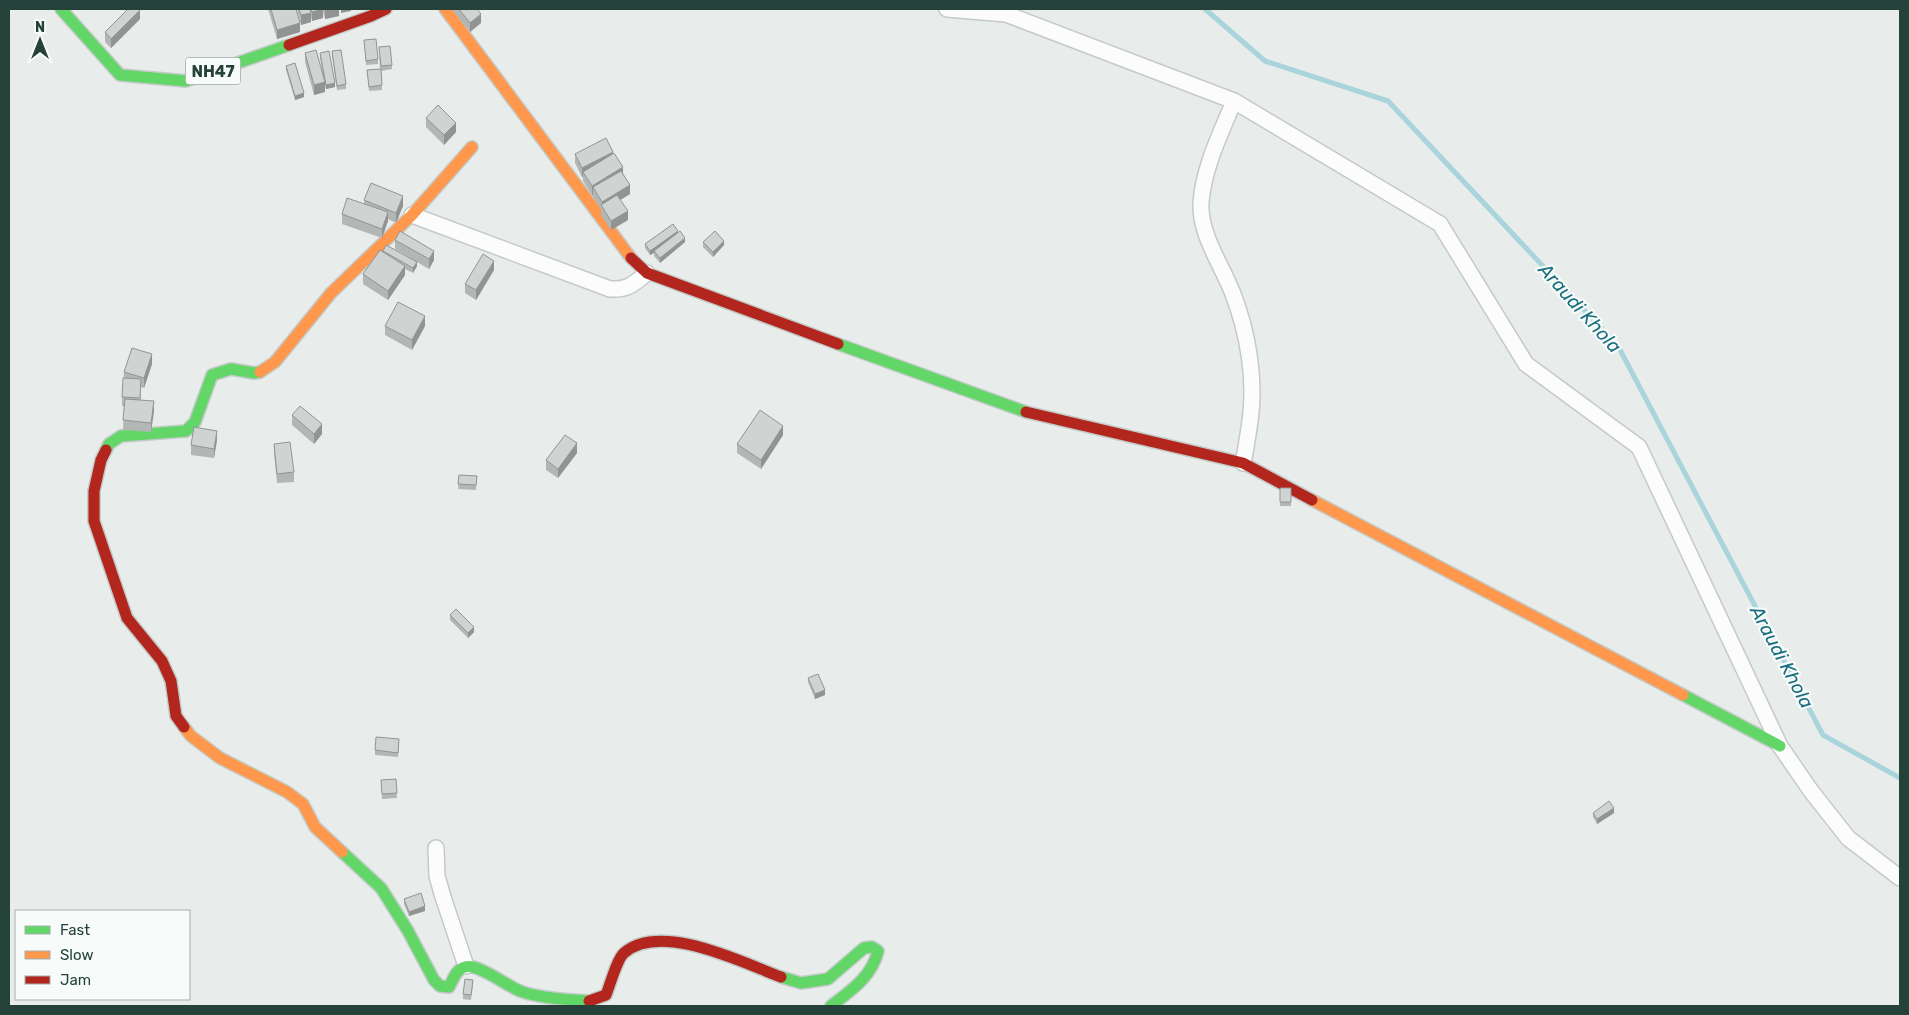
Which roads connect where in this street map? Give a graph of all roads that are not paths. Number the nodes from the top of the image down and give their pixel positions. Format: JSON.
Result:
{"nodes":[{"id":1,"x":62,"y":9,"type":"edge"},
{"id":2,"x":386,"y":9,"type":"edge"},
{"id":3,"x":445,"y":9,"type":"edge"},
{"id":4,"x":947,"y":9,"type":"edge"},
{"id":5,"x":1234,"y":101,"type":"junction"},
{"id":6,"x":472,"y":147,"type":"dead end"},
{"id":7,"x":412,"y":215,"type":"junction"},
{"id":8,"x":647,"y":273,"type":"junction"},
{"id":9,"x":1243,"y":463,"type":"junction"},
{"id":10,"x":1780,"y":746,"type":"junction"},
{"id":11,"x":436,"y":848,"type":"dead end"},
{"id":12,"x":1900,"y":878,"type":"edge"},
{"id":13,"x":466,"y":966,"type":"junction"},
{"id":14,"x":831,"y":1006,"type":"edge"}],
"edges":[{"from":1,"to":2,"type":"main road","number":"NH47"},
{"from":3,"to":8,"type":"main road"},
{"from":4,"to":5,"type":"street"},
{"from":5,"to":9,"type":"street"},
{"from":5,"to":10,"type":"street"},
{"from":6,"to":7,"type":"main road"},
{"from":7,"to":8,"type":"street"},
{"from":7,"to":13,"type":"main road"},
{"from":8,"to":9,"type":"main road"},
{"from":9,"to":10,"type":"main road"},
{"from":10,"to":12,"type":"street"},
{"from":11,"to":13,"type":"street"},
{"from":13,"to":14,"type":"main road"}]}
